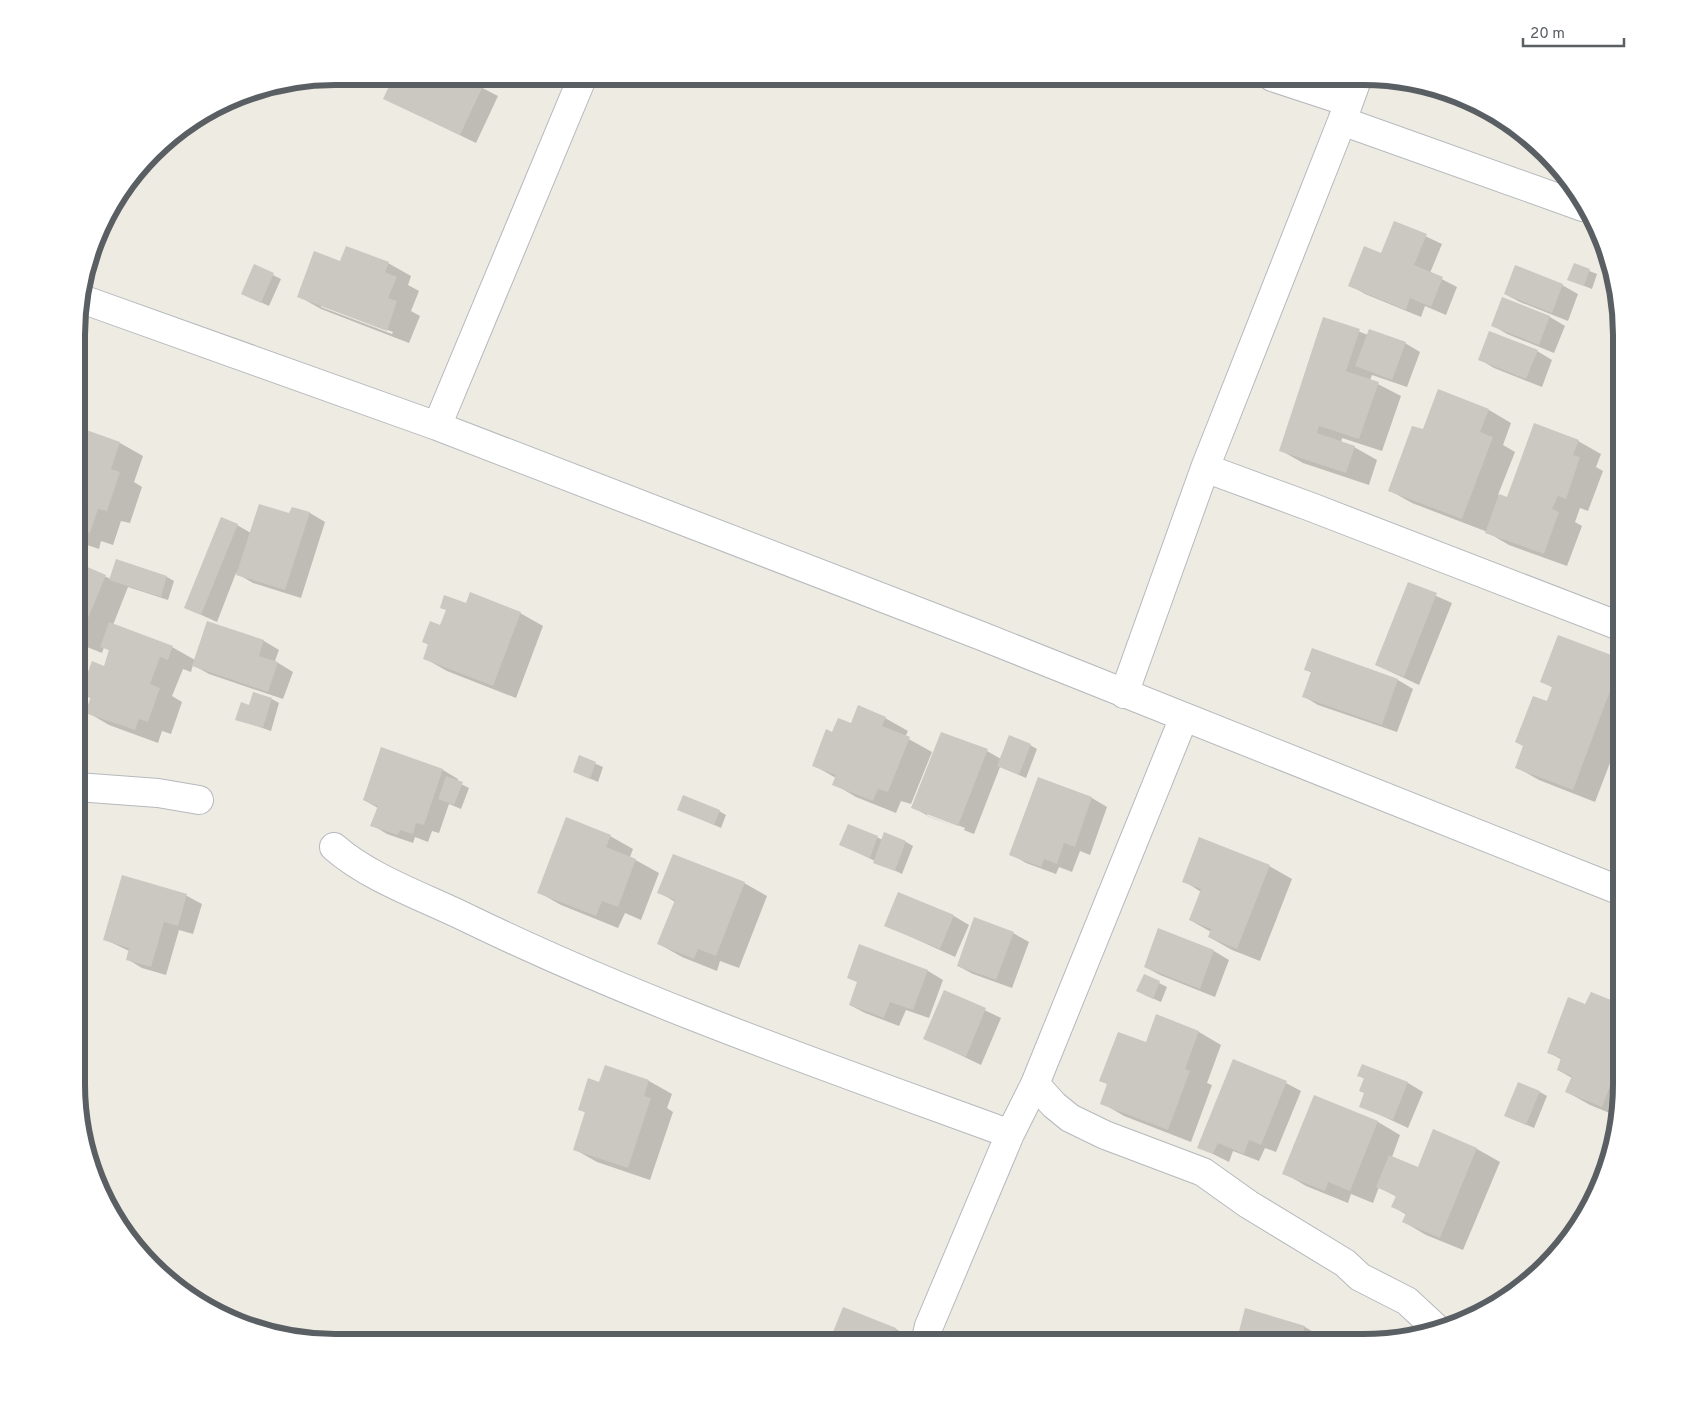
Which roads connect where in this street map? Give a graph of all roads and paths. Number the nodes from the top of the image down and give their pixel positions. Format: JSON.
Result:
{"nodes":[{"id":1,"x":579,"y":85,"type":"edge"},
{"id":2,"x":1289,"y":85,"type":"edge"},
{"id":3,"x":1355,"y":85,"type":"edge"},
{"id":4,"x":1345,"y":112,"type":"junction"},
{"id":5,"x":1576,"y":204,"type":"edge"},
{"id":6,"x":87,"y":301,"type":"edge"},
{"id":7,"x":437,"y":426,"type":"junction"},
{"id":8,"x":1205,"y":468,"type":"junction"},
{"id":9,"x":1613,"y":624,"type":"edge"},
{"id":10,"x":1124,"y":694,"type":"junction"},
{"id":11,"x":1184,"y":717,"type":"junction"},
{"id":12,"x":85,"y":788,"type":"edge"},
{"id":13,"x":199,"y":800,"type":"dead end"},
{"id":14,"x":334,"y":847,"type":"dead end"},
{"id":15,"x":1613,"y":888,"type":"edge"},
{"id":16,"x":1035,"y":1084,"type":"junction"},
{"id":17,"x":1010,"y":1134,"type":"junction"},
{"id":18,"x":1432,"y":1324,"type":"edge"},
{"id":19,"x":927,"y":1334,"type":"edge"}],
"edges":[{"from":1,"to":7,"type":"street"},
{"from":2,"to":4,"type":"street"},
{"from":3,"to":4,"type":"street"},
{"from":4,"to":5,"type":"street"},
{"from":4,"to":8,"type":"street"},
{"from":6,"to":7,"type":"street"},
{"from":7,"to":10,"type":"street"},
{"from":8,"to":9,"type":"street"},
{"from":8,"to":10,"type":"street"},
{"from":10,"to":11,"type":"street"},
{"from":11,"to":15,"type":"street"},
{"from":11,"to":16,"type":"street"},
{"from":12,"to":13,"type":"street"},
{"from":14,"to":17,"type":"street"},
{"from":16,"to":17,"type":"street"},
{"from":16,"to":18,"type":"street"},
{"from":17,"to":19,"type":"street"}]}
